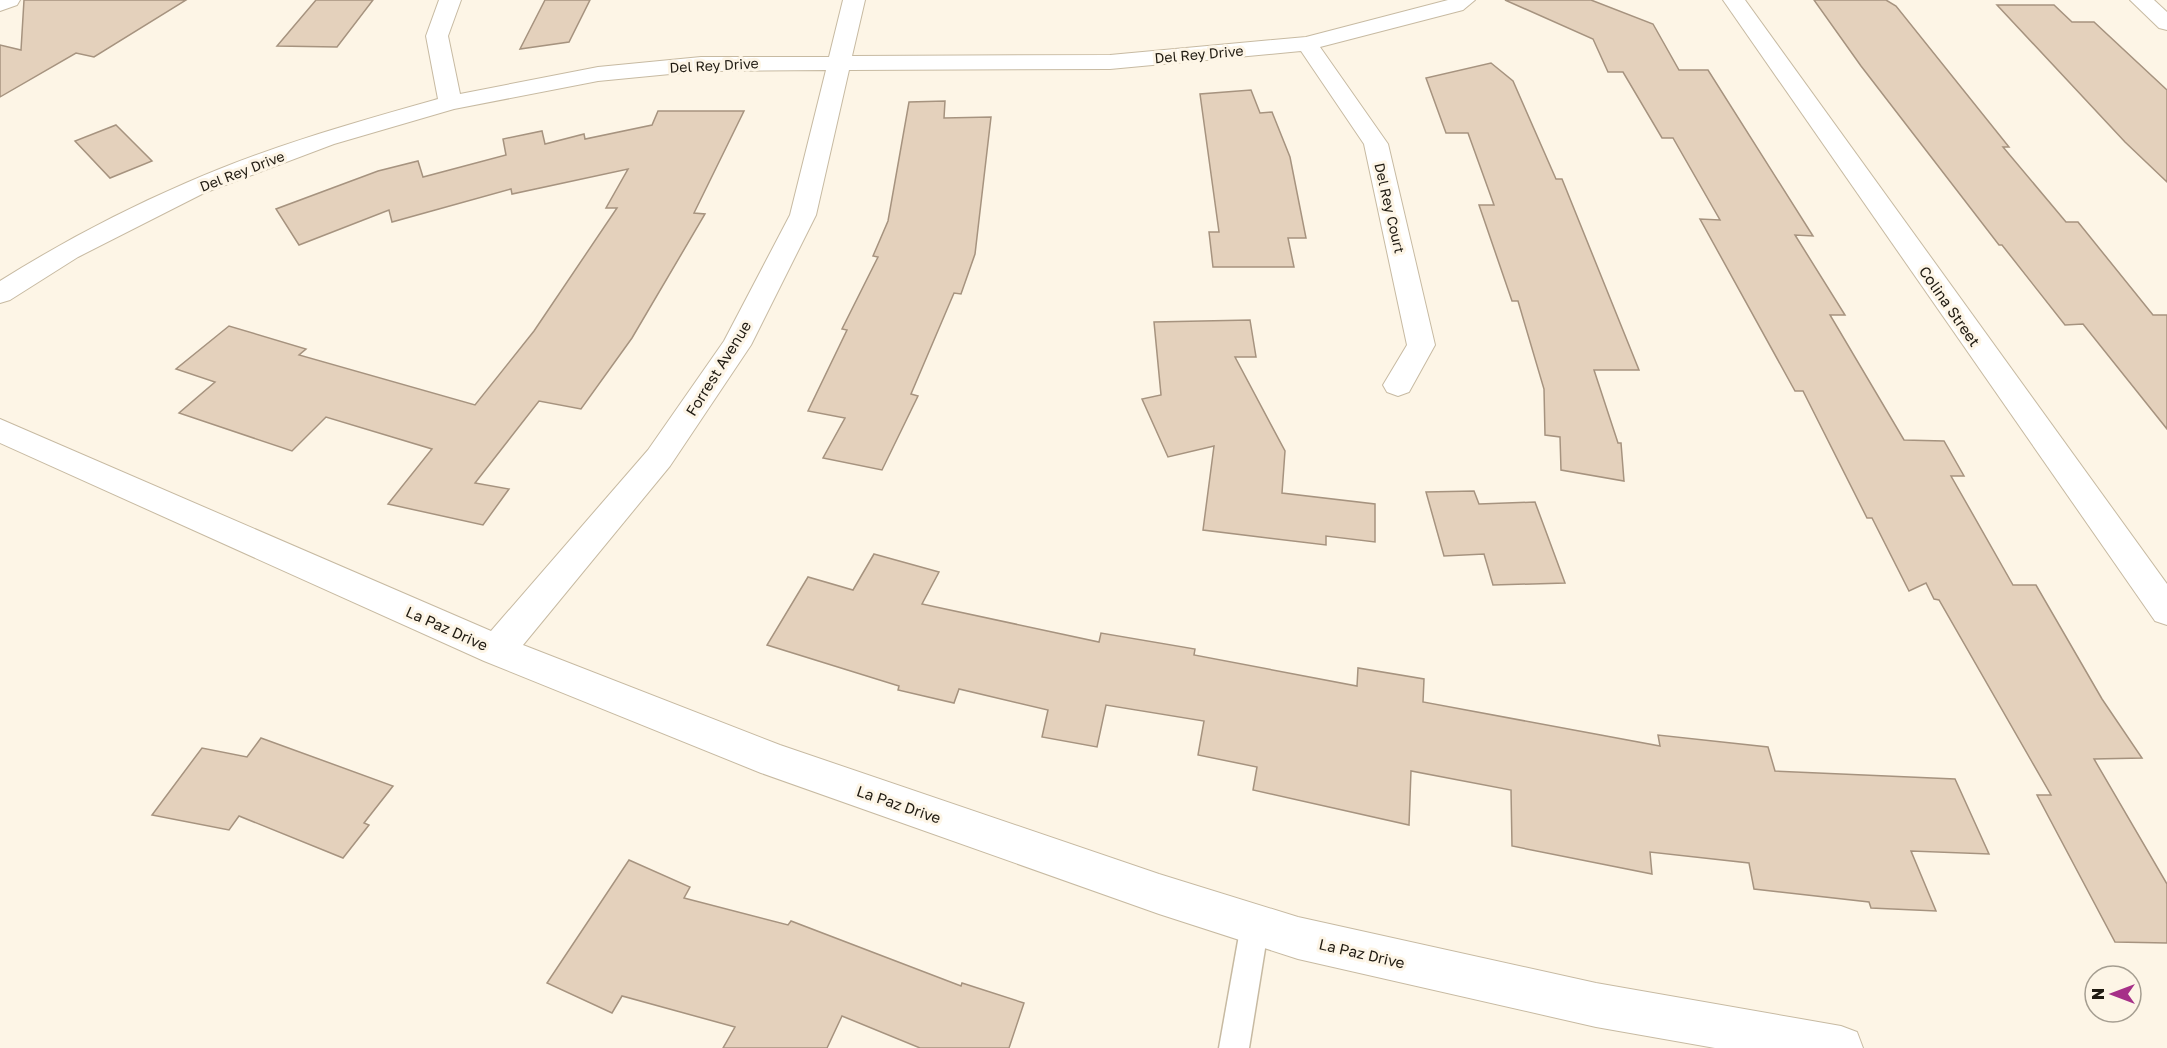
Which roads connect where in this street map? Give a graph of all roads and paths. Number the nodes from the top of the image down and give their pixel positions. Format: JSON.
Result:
{"nodes":[{"id":1,"x":9,"y":0,"type":"edge"},
{"id":2,"x":450,"y":0,"type":"edge"},
{"id":3,"x":854,"y":0,"type":"edge"},
{"id":4,"x":1464,"y":0,"type":"edge"},
{"id":5,"x":1734,"y":0,"type":"edge"},
{"id":6,"x":2141,"y":0,"type":"edge"},
{"id":7,"x":0,"y":5,"type":"edge"},
{"id":8,"x":2167,"y":23,"type":"edge"},
{"id":9,"x":1307,"y":44,"type":"junction"},
{"id":10,"x":841,"y":62,"type":"junction"},
{"id":11,"x":450,"y":103,"type":"junction"},
{"id":12,"x":0,"y":294,"type":"edge"},
{"id":13,"x":1398,"y":385,"type":"dead end"},
{"id":14,"x":0,"y":430,"type":"edge"},
{"id":15,"x":2167,"y":611,"type":"edge"},
{"id":16,"x":497,"y":650,"type":"junction"},
{"id":17,"x":1255,"y":924,"type":"junction"},
{"id":18,"x":1234,"y":1048,"type":"edge"},
{"id":19,"x":1841,"y":1048,"type":"edge"}],
"edges":[{"from":1,"to":7,"type":"street"},
{"from":2,"to":11,"type":"street"},
{"from":3,"to":10,"type":"street","name":"Forrest Avenue"},
{"from":4,"to":9,"type":"street","name":"Del Rey Drive"},
{"from":5,"to":15,"type":"street","name":"Colina Street"},
{"from":6,"to":8,"type":"street"},
{"from":9,"to":10,"type":"street","name":"Del Rey Drive"},
{"from":9,"to":13,"type":"street","name":"Del Rey Court"},
{"from":10,"to":11,"type":"street","name":"Del Rey Drive"},
{"from":10,"to":16,"type":"street","name":"Forrest Avenue"},
{"from":11,"to":12,"type":"street","name":"Del Rey Drive"},
{"from":14,"to":16,"type":"street","name":"La Paz Drive"},
{"from":16,"to":17,"type":"street","name":"La Paz Drive"},
{"from":17,"to":18,"type":"lane"},
{"from":17,"to":19,"type":"street","name":"La Paz Drive"}]}
